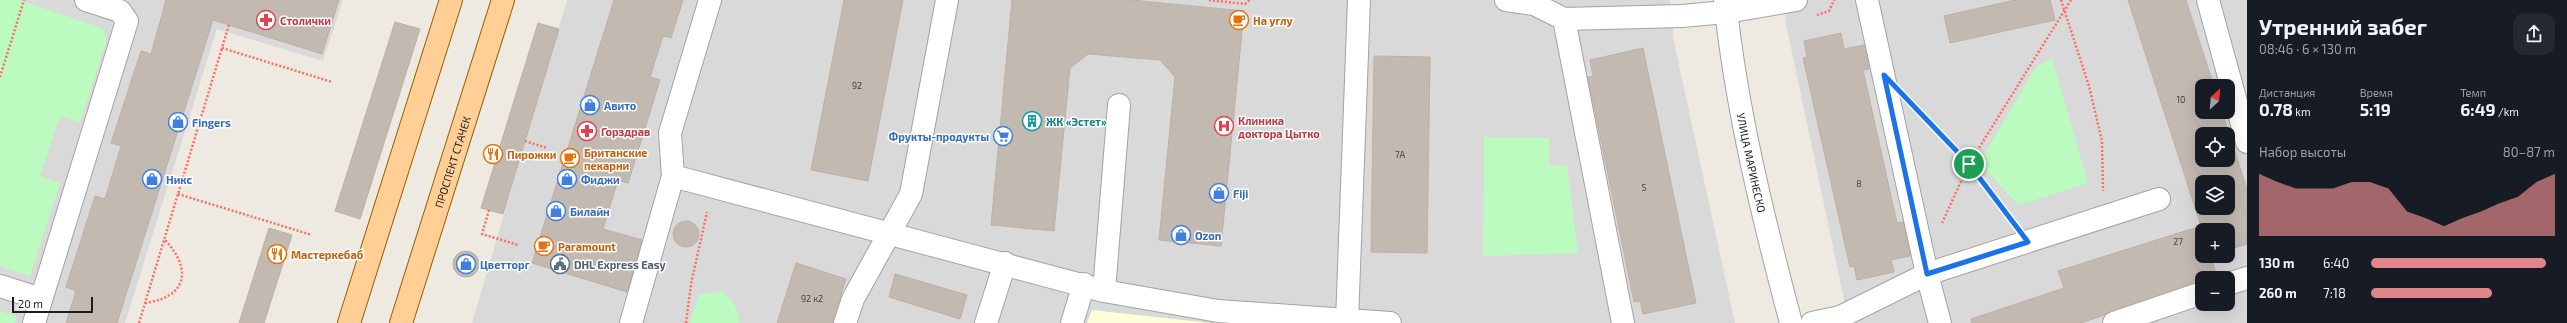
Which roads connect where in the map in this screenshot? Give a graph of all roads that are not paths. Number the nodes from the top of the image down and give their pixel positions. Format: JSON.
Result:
{"nodes":[{"id":1,"x":86,"y":0,"type":"edge"},
{"id":2,"x":451,"y":0,"type":"edge"},
{"id":3,"x":503,"y":0,"type":"edge"},
{"id":4,"x":710,"y":0,"type":"edge"},
{"id":5,"x":947,"y":0,"type":"edge"},
{"id":6,"x":1359,"y":0,"type":"edge"},
{"id":7,"x":1506,"y":0,"type":"edge"},
{"id":8,"x":1796,"y":0,"type":"edge"},
{"id":9,"x":1867,"y":0,"type":"edge"},
{"id":10,"x":2208,"y":0,"type":"edge"},
{"id":11,"x":1534,"y":2,"type":"edge"},
{"id":12,"x":1726,"y":6,"type":"edge"},
{"id":13,"x":1564,"y":19,"type":"junction"},
{"id":14,"x":1119,"y":105,"type":"dead end"},
{"id":15,"x":2247,"y":142,"type":"edge"},
{"id":16,"x":673,"y":176,"type":"junction"},
{"id":17,"x":2159,"y":199,"type":"dead end"},
{"id":18,"x":888,"y":234,"type":"junction"},
{"id":19,"x":1005,"y":263,"type":"junction"},
{"id":20,"x":1927,"y":274,"type":"junction"},
{"id":21,"x":2247,"y":278,"type":"edge"},
{"id":22,"x":2235,"y":282,"type":"edge"},
{"id":23,"x":1084,"y":284,"type":"junction"},
{"id":24,"x":0,"y":286,"type":"edge"},
{"id":25,"x":1104,"y":291,"type":"junction"},
{"id":26,"x":2195,"y":295,"type":"edge"},
{"id":27,"x":41,"y":299,"type":"junction"},
{"id":28,"x":1347,"y":321,"type":"junction"},
{"id":29,"x":34,"y":323,"type":"edge"},
{"id":30,"x":349,"y":323,"type":"edge"},
{"id":31,"x":401,"y":323,"type":"edge"},
{"id":32,"x":631,"y":323,"type":"edge"},
{"id":33,"x":845,"y":323,"type":"edge"},
{"id":34,"x":986,"y":323,"type":"edge"},
{"id":35,"x":1072,"y":323,"type":"edge"},
{"id":36,"x":1390,"y":323,"type":"edge"},
{"id":37,"x":1623,"y":323,"type":"edge"},
{"id":38,"x":1791,"y":323,"type":"edge"},
{"id":39,"x":1812,"y":323,"type":"edge"},
{"id":40,"x":1940,"y":323,"type":"edge"},
{"id":41,"x":2114,"y":323,"type":"edge"}],
"edges":[{"from":1,"to":27,"type":"street"},
{"from":2,"to":30,"type":"main road"},
{"from":3,"to":31,"type":"main road","name":"ПРОСПЕКТ СТАЧЕК"},
{"from":4,"to":16,"type":"street"},
{"from":5,"to":18,"type":"street"},
{"from":6,"to":28,"type":"street"},
{"from":7,"to":11,"type":"street"},
{"from":8,"to":12,"type":"street"},
{"from":9,"to":20,"type":"street"},
{"from":10,"to":15,"type":"street"},
{"from":11,"to":13,"type":"street"},
{"from":12,"to":13,"type":"street"},
{"from":12,"to":38,"type":"street","name":"УЛИЦА МАРИНЕСКО"},
{"from":13,"to":37,"type":"street"},
{"from":14,"to":25,"type":"street"},
{"from":16,"to":18,"type":"street"},
{"from":16,"to":32,"type":"street"},
{"from":17,"to":20,"type":"street"},
{"from":18,"to":19,"type":"street"},
{"from":18,"to":33,"type":"street"},
{"from":19,"to":23,"type":"street"},
{"from":19,"to":34,"type":"street"},
{"from":20,"to":39,"type":"street"},
{"from":20,"to":40,"type":"street"},
{"from":21,"to":22,"type":"street"},
{"from":23,"to":25,"type":"street"},
{"from":23,"to":35,"type":"street"},
{"from":24,"to":27,"type":"street"},
{"from":25,"to":28,"type":"street"},
{"from":26,"to":41,"type":"street"},
{"from":27,"to":29,"type":"street"},
{"from":28,"to":36,"type":"street"}]}
